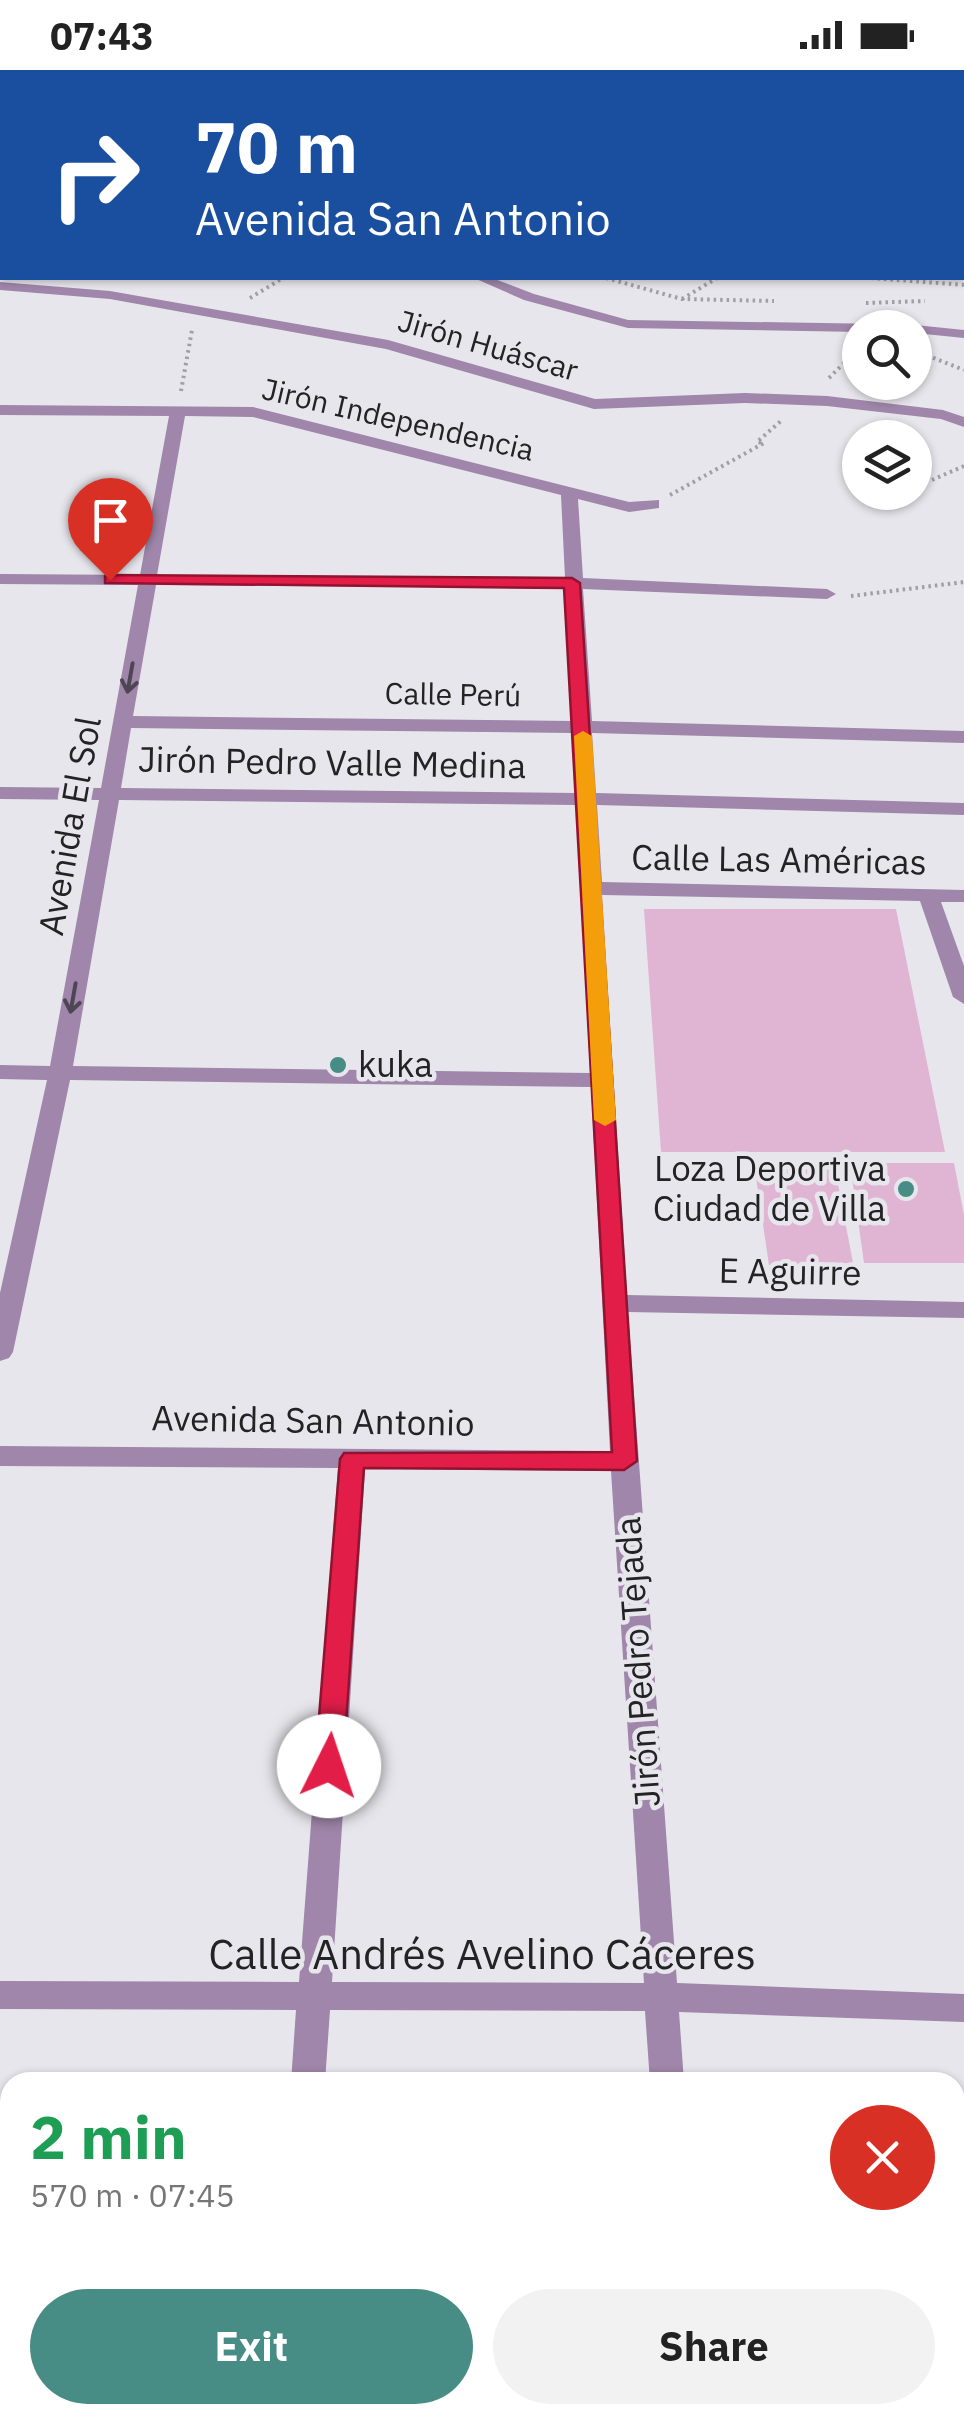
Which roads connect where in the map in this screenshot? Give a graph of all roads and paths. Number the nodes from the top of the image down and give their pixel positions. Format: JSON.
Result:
{"nodes":[{"id":1,"x":487,"y":280,"type":"edge"},
{"id":2,"x":613,"y":280,"type":"edge"},
{"id":3,"x":894,"y":280,"type":"edge"},
{"id":4,"x":0,"y":286,"type":"edge"},
{"id":5,"x":964,"y":286,"type":"edge"},
{"id":6,"x":925,"y":301,"type":"dead end"},
{"id":7,"x":790,"y":302,"type":"dead end"},
{"id":8,"x":854,"y":303,"type":"dead end"},
{"id":9,"x":196,"y":309,"type":"junction"},
{"id":10,"x":842,"y":327,"type":"edge"},
{"id":11,"x":932,"y":331,"type":"edge"},
{"id":12,"x":964,"y":334,"type":"edge"},
{"id":13,"x":932,"y":358,"type":"edge"},
{"id":14,"x":842,"y":366,"type":"edge"},
{"id":15,"x":964,"y":370,"type":"edge"},
{"id":16,"x":805,"y":400,"type":"junction"},
{"id":17,"x":0,"y":410,"type":"edge"},
{"id":18,"x":178,"y":410,"type":"junction"},
{"id":19,"x":964,"y":422,"type":"edge"},
{"id":20,"x":964,"y":466,"type":"edge"},
{"id":21,"x":932,"y":480,"type":"dead end"},
{"id":22,"x":569,"y":490,"type":"junction"},
{"id":23,"x":653,"y":504,"type":"joint"},
{"id":24,"x":0,"y":579,"type":"edge"},
{"id":25,"x":147,"y":580,"type":"junction"},
{"id":26,"x":964,"y":582,"type":"edge"},
{"id":27,"x":572,"y":583,"type":"junction"},
{"id":28,"x":827,"y":594,"type":"joint"},
{"id":29,"x":122,"y":722,"type":"junction"},
{"id":30,"x":582,"y":727,"type":"junction"},
{"id":31,"x":964,"y":737,"type":"edge"},
{"id":32,"x":0,"y":792,"type":"edge"},
{"id":33,"x":109,"y":793,"type":"junction"},
{"id":34,"x":586,"y":799,"type":"junction"},
{"id":35,"x":964,"y":810,"type":"edge"},
{"id":36,"x":592,"y":888,"type":"junction"},
{"id":37,"x":928,"y":896,"type":"junction"},
{"id":38,"x":964,"y":896,"type":"edge"},
{"id":39,"x":964,"y":997,"type":"edge"},
{"id":40,"x":0,"y":1072,"type":"edge"},
{"id":41,"x":60,"y":1073,"type":"junction"},
{"id":42,"x":602,"y":1080,"type":"junction"},
{"id":43,"x":615,"y":1304,"type":"junction"},
{"id":44,"x":964,"y":1310,"type":"edge"},
{"id":45,"x":0,"y":1352,"type":"edge"},
{"id":46,"x":0,"y":1456,"type":"edge"},
{"id":47,"x":352,"y":1459,"type":"junction"},
{"id":48,"x":624,"y":1461,"type":"junction"},
{"id":49,"x":0,"y":1995,"type":"edge"},
{"id":50,"x":312,"y":1997,"type":"junction"},
{"id":51,"x":660,"y":1997,"type":"junction"},
{"id":52,"x":964,"y":2008,"type":"edge"},
{"id":53,"x":308,"y":2072,"type":"edge"},
{"id":54,"x":666,"y":2072,"type":"edge"}],
"edges":[{"from":1,"to":10,"type":"street"},
{"from":2,"to":7,"type":"path"},
{"from":3,"to":5,"type":"path"},
{"from":4,"to":9,"type":"street","name":"Jirón Huáscar"},
{"from":6,"to":8,"type":"path"},
{"from":9,"to":16,"type":"street","name":"Jirón Huáscar"},
{"from":9,"to":18,"type":"path"},
{"from":11,"to":12,"type":"street"},
{"from":13,"to":15,"type":"path"},
{"from":14,"to":16,"type":"path"},
{"from":16,"to":19,"type":"street","name":"Jirón Huáscar"},
{"from":16,"to":23,"type":"path"},
{"from":17,"to":18,"type":"street","name":"Jirón Independencia"},
{"from":18,"to":22,"type":"street","name":"Jirón Independencia"},
{"from":18,"to":25,"type":"street","name":"Avenida El Sol"},
{"from":20,"to":21,"type":"path"},
{"from":22,"to":23,"type":"street"},
{"from":22,"to":27,"type":"street","name":"Jirón Independencia"},
{"from":24,"to":25,"type":"street"},
{"from":25,"to":27,"type":"street"},
{"from":25,"to":29,"type":"street","name":"Avenida El Sol","one_way":true},
{"from":26,"to":28,"type":"path"},
{"from":27,"to":28,"type":"street"},
{"from":27,"to":30,"type":"street","name":"Jirón Pedro Tejada"},
{"from":29,"to":30,"type":"street","name":"Calle Perú"},
{"from":29,"to":33,"type":"street","name":"Avenida El Sol"},
{"from":30,"to":31,"type":"street","name":"Calle Perú"},
{"from":30,"to":34,"type":"street","name":"Jirón Pedro Tejada"},
{"from":32,"to":33,"type":"street","name":"Jirón Pedro Valle Medina"},
{"from":33,"to":34,"type":"street","name":"Jirón Pedro Valle Medina"},
{"from":33,"to":41,"type":"street","name":"Avenida El Sol","one_way":true},
{"from":34,"to":35,"type":"street","name":"Jirón Pedro Valle Medina"},
{"from":34,"to":36,"type":"street","name":"Jirón Pedro Tejada"},
{"from":36,"to":37,"type":"street","name":"Calle Las Américas"},
{"from":36,"to":42,"type":"street","name":"Jirón Pedro Tejada"},
{"from":37,"to":38,"type":"street","name":"Calle Las Américas"},
{"from":37,"to":39,"type":"street"},
{"from":40,"to":41,"type":"street"},
{"from":41,"to":42,"type":"street"},
{"from":41,"to":45,"type":"street","name":"Avenida El Sol"},
{"from":42,"to":43,"type":"street","name":"Jirón Pedro Tejada"},
{"from":43,"to":44,"type":"street","name":"E Aguirre"},
{"from":43,"to":48,"type":"street","name":"Jirón Pedro Tejada"},
{"from":46,"to":47,"type":"street","name":"Avenida San Antonio"},
{"from":47,"to":48,"type":"street","name":"Avenida San Antonio"},
{"from":47,"to":50,"type":"street"},
{"from":48,"to":51,"type":"street","name":"Jirón Pedro Tejada"},
{"from":49,"to":50,"type":"street","name":"Calle Andrés Avelino Cáceres"},
{"from":50,"to":51,"type":"street","name":"Calle Andrés Avelino Cáceres"},
{"from":50,"to":53,"type":"street"},
{"from":51,"to":52,"type":"street","name":"Calle Andrés Avelino Cáceres"},
{"from":51,"to":54,"type":"street","name":"Jirón Pedro Tejada"}]}
